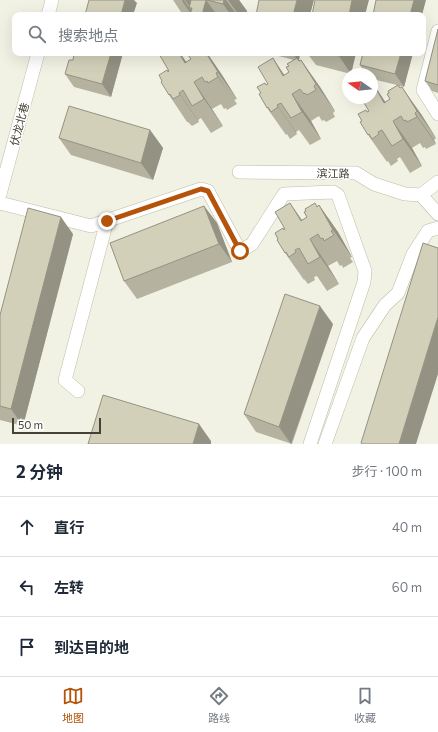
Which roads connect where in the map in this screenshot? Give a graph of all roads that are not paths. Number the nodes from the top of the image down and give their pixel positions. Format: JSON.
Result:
{"nodes":[{"id":1,"x":52,"y":0,"type":"edge"},
{"id":2,"x":49,"y":12,"type":"edge"},
{"id":3,"x":438,"y":30,"type":"edge"},
{"id":4,"x":37,"y":56,"type":"edge"},
{"id":5,"x":438,"y":114,"type":"edge"},
{"id":6,"x":239,"y":172,"type":"dead end"},
{"id":7,"x":438,"y":182,"type":"edge"},
{"id":8,"x":0,"y":194,"type":"edge"},
{"id":9,"x":421,"y":195,"type":"junction"},
{"id":10,"x":0,"y":203,"type":"edge"},
{"id":11,"x":438,"y":214,"type":"edge"},
{"id":12,"x":107,"y":221,"type":"junction"},
{"id":13,"x":91,"y":226,"type":"junction"},
{"id":14,"x":438,"y":228,"type":"edge"},
{"id":15,"x":103,"y":238,"type":"junction"},
{"id":16,"x":78,"y":391,"type":"dead end"},
{"id":17,"x":310,"y":444,"type":"edge"},
{"id":18,"x":325,"y":444,"type":"edge"}],
"edges":[{"from":1,"to":2,"type":"street"},
{"from":3,"to":5,"type":"street"},
{"from":4,"to":8,"type":"street","name":"伏龙北巷"},
{"from":6,"to":9,"type":"street","name":"滨江路"},
{"from":7,"to":9,"type":"street"},
{"from":9,"to":11,"type":"street"},
{"from":10,"to":13,"type":"street"},
{"from":12,"to":13,"type":"street"},
{"from":12,"to":15,"type":"street"},
{"from":12,"to":17,"type":"street"},
{"from":13,"to":15,"type":"street"},
{"from":14,"to":18,"type":"street"},
{"from":15,"to":16,"type":"street"}]}
